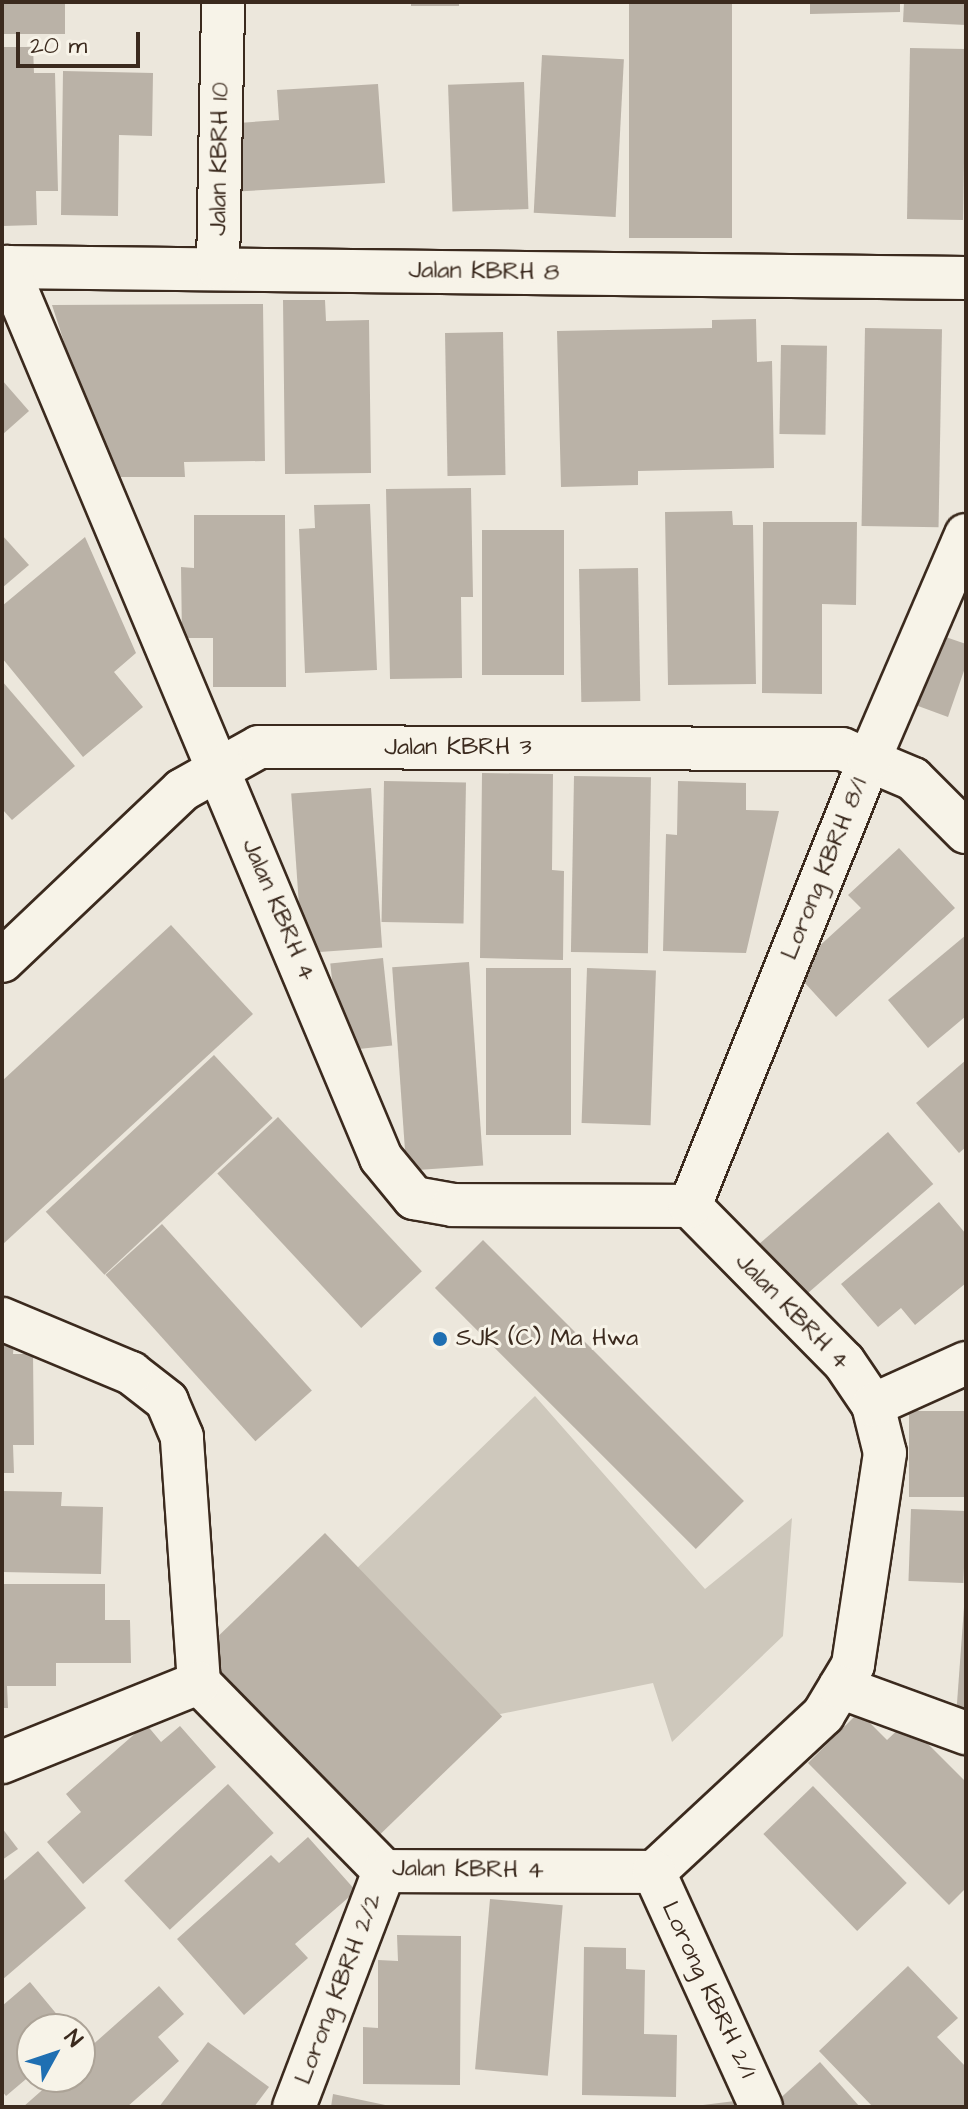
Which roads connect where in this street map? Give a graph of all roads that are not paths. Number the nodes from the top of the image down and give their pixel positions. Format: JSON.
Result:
{"nodes":[{"id":1,"x":223,"y":2,"type":"edge"},
{"id":2,"x":218,"y":268,"type":"junction"},
{"id":3,"x":4,"y":269,"type":"edge"},
{"id":4,"x":966,"y":278,"type":"edge"},
{"id":5,"x":966,"y":535,"type":"edge"},
{"id":6,"x":869,"y":760,"type":"junction"},
{"id":7,"x":219,"y":769,"type":"junction"},
{"id":8,"x":966,"y":832,"type":"edge"},
{"id":9,"x":2,"y":961,"type":"edge"},
{"id":10,"x":690,"y":1206,"type":"junction"},
{"id":11,"x":2,"y":1319,"type":"edge"},
{"id":12,"x":966,"y":1363,"type":"edge"},
{"id":13,"x":873,"y":1405,"type":"junction"},
{"id":14,"x":199,"y":1683,"type":"junction"},
{"id":15,"x":840,"y":1687,"type":"junction"},
{"id":16,"x":966,"y":1733,"type":"edge"},
{"id":17,"x":2,"y":1762,"type":"edge"},
{"id":18,"x":384,"y":1871,"type":"junction"},
{"id":19,"x":654,"y":1872,"type":"junction"},
{"id":20,"x":294,"y":2107,"type":"edge"},
{"id":21,"x":761,"y":2107,"type":"edge"}],
"edges":[{"from":1,"to":2,"type":"street","name":"Jalan KBRH 10"},
{"from":2,"to":3,"type":"street","name":"Jalan KBRH 8"},
{"from":2,"to":4,"type":"street","name":"Jalan KBRH 8"},
{"from":3,"to":7,"type":"street","name":"Jalan KBRH 4"},
{"from":5,"to":6,"type":"street","name":"Lorong KBRH 8/1"},
{"from":6,"to":7,"type":"street","name":"Jalan KBRH 3"},
{"from":6,"to":8,"type":"street","name":"Jalan KBRH 3"},
{"from":6,"to":10,"type":"street","name":"Lorong KBRH 8/1"},
{"from":7,"to":9,"type":"street","name":"Jalan KBRH 3"},
{"from":7,"to":10,"type":"street","name":"Jalan KBRH 4"},
{"from":10,"to":13,"type":"street","name":"Jalan KBRH 4"},
{"from":11,"to":14,"type":"street"},
{"from":12,"to":13,"type":"street"},
{"from":13,"to":15,"type":"street","name":"Jalan KBRH 4"},
{"from":14,"to":17,"type":"street"},
{"from":14,"to":18,"type":"street","name":"Jalan KBRH 4"},
{"from":15,"to":16,"type":"street"},
{"from":15,"to":19,"type":"street","name":"Jalan KBRH 4"},
{"from":18,"to":19,"type":"street","name":"Jalan KBRH 4"},
{"from":18,"to":20,"type":"street","name":"Lorong KBRH 2/2"},
{"from":19,"to":21,"type":"street","name":"Lorong KBRH 2/1"}]}
